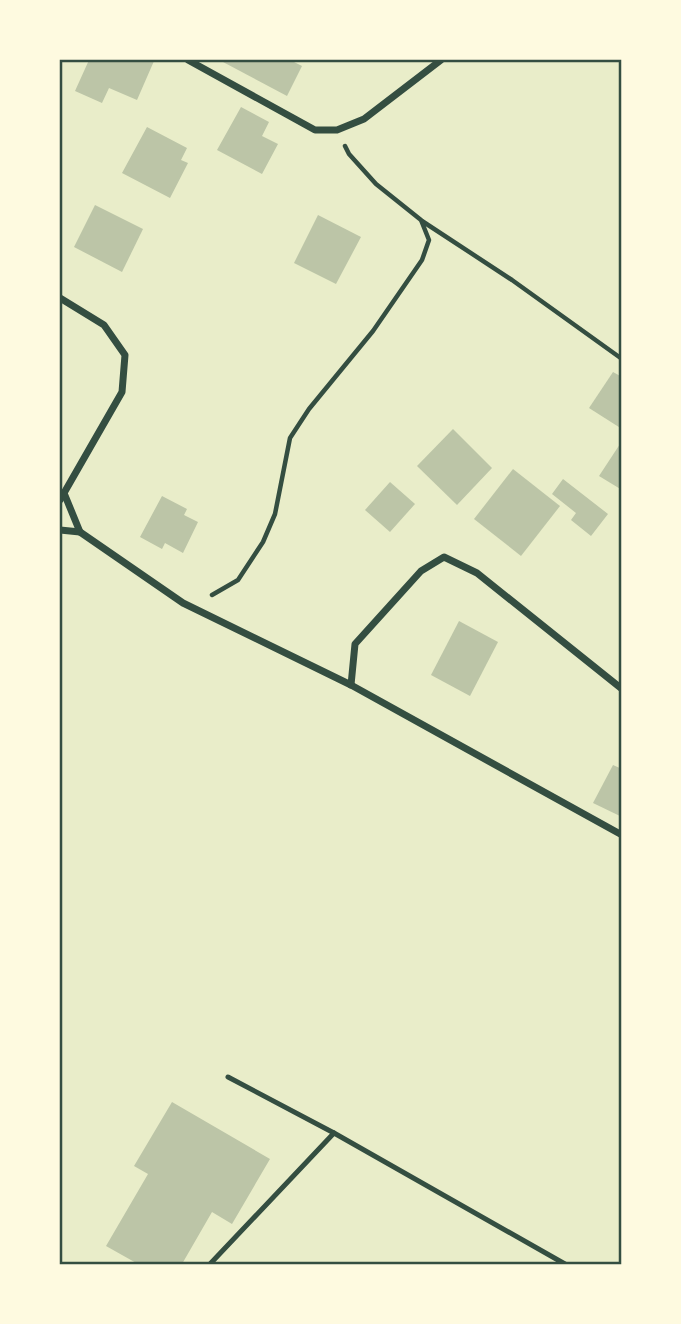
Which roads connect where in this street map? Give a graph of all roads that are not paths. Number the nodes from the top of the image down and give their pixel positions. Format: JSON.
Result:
{"nodes":[{"id":1,"x":188,"y":60,"type":"edge"},
{"id":2,"x":441,"y":60,"type":"edge"},
{"id":3,"x":60,"y":298,"type":"edge"},
{"id":4,"x":62,"y":497,"type":"edge"},
{"id":5,"x":60,"y":530,"type":"edge"},
{"id":6,"x":80,"y":532,"type":"junction"},
{"id":7,"x":351,"y":685,"type":"junction"},
{"id":8,"x":621,"y":689,"type":"edge"},
{"id":9,"x":621,"y":835,"type":"edge"},
{"id":10,"x":229,"y":1077,"type":"dead end"},
{"id":11,"x":334,"y":1133,"type":"junction"},
{"id":12,"x":211,"y":1265,"type":"edge"},
{"id":13,"x":565,"y":1265,"type":"edge"}],
"edges":[{"from":1,"to":2,"type":"street"},
{"from":3,"to":4,"type":"street"},
{"from":4,"to":6,"type":"street"},
{"from":5,"to":6,"type":"street"},
{"from":6,"to":7,"type":"street"},
{"from":7,"to":8,"type":"street"},
{"from":7,"to":9,"type":"street"},
{"from":10,"to":11,"type":"lane"},
{"from":11,"to":12,"type":"lane"},
{"from":11,"to":13,"type":"lane"}]}
